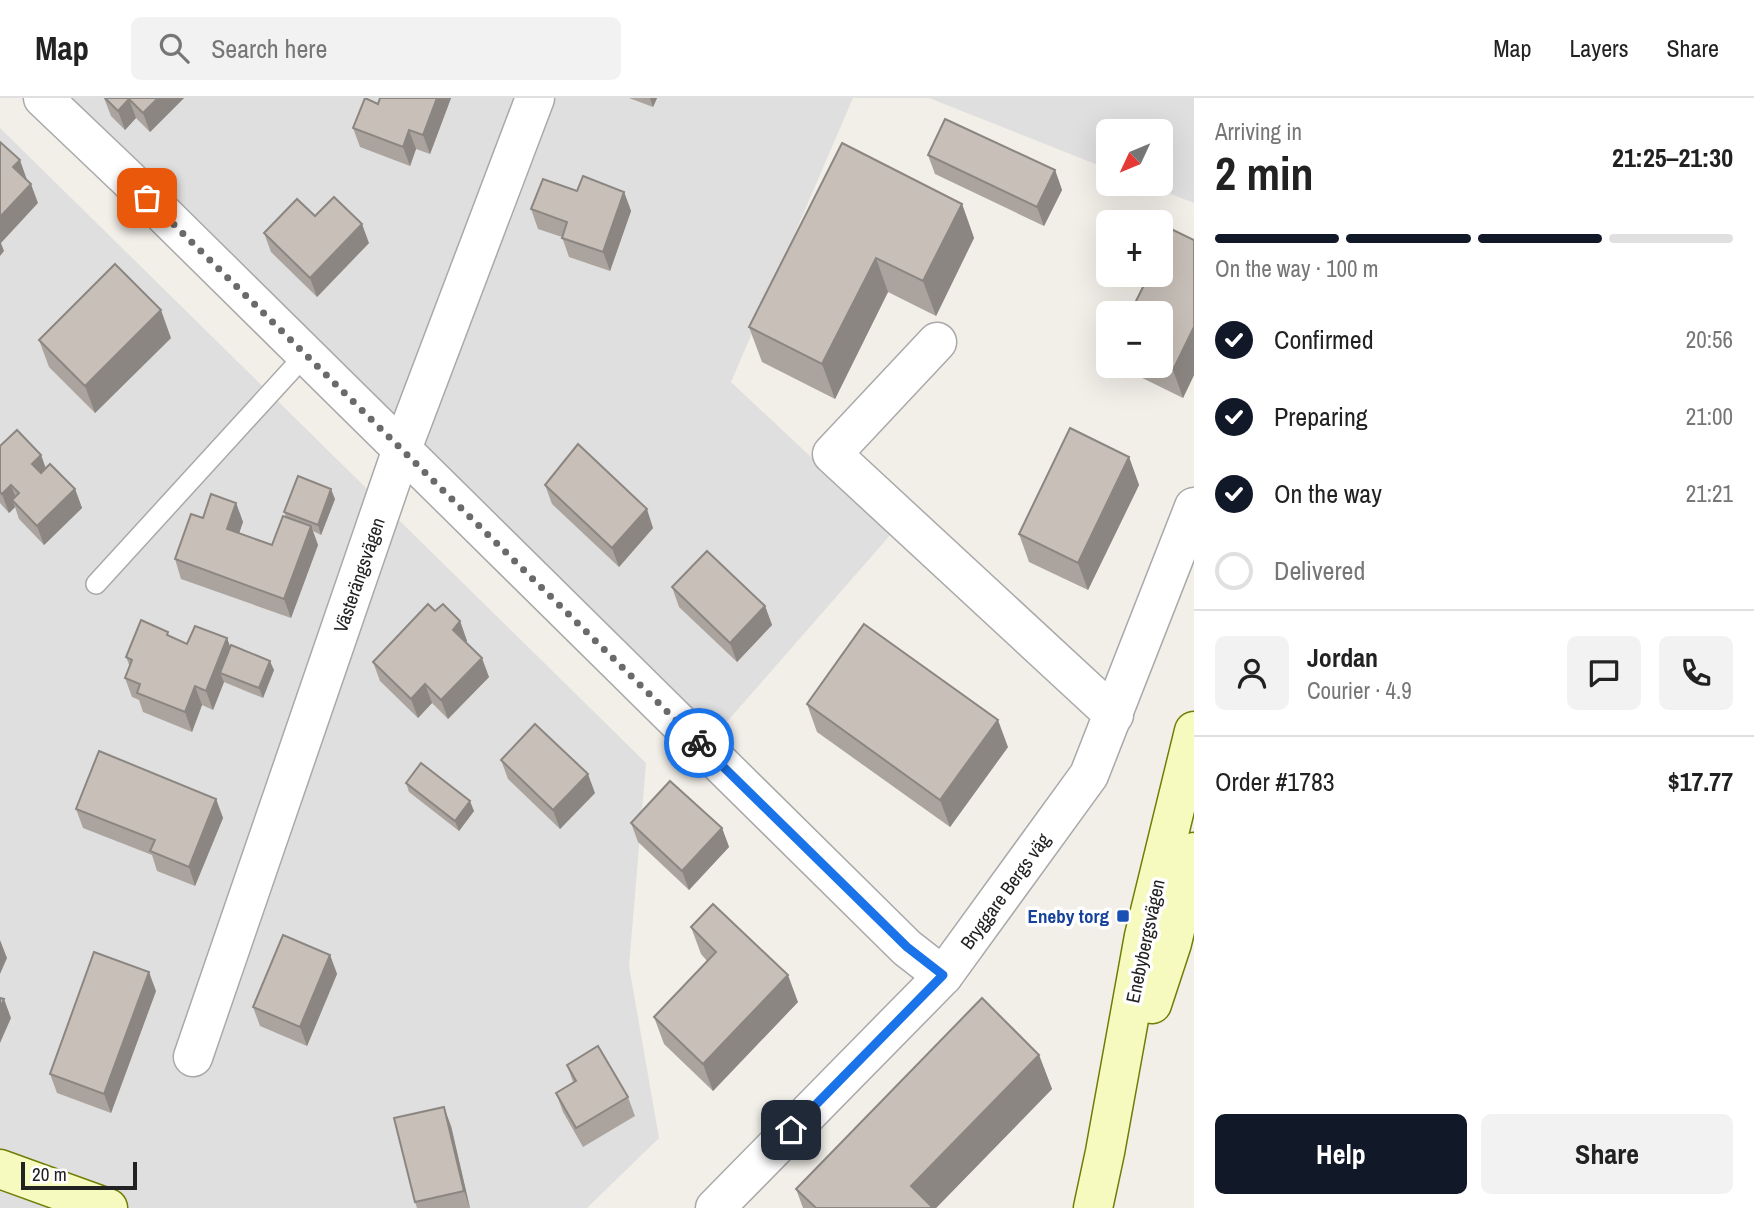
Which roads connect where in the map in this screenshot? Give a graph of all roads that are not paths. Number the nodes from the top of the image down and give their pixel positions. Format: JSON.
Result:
{"nodes":[{"id":1,"x":43,"y":98,"type":"edge"},
{"id":2,"x":535,"y":98,"type":"edge"},
{"id":3,"x":937,"y":342,"type":"dead end"},
{"id":4,"x":306,"y":354,"type":"junction"},
{"id":5,"x":402,"y":449,"type":"junction"},
{"id":6,"x":1194,"y":508,"type":"edge"},
{"id":7,"x":96,"y":584,"type":"dead end"},
{"id":8,"x":1114,"y":715,"type":"junction"},
{"id":9,"x":1194,"y":731,"type":"edge"},
{"id":10,"x":1184,"y":821,"type":"edge"},
{"id":11,"x":1194,"y":852,"type":"edge"},
{"id":12,"x":943,"y":975,"type":"junction"},
{"id":13,"x":193,"y":1057,"type":"dead end"},
{"id":14,"x":1105,"y":1152,"type":"junction"},
{"id":15,"x":0,"y":1169,"type":"edge"},
{"id":16,"x":108,"y":1208,"type":"edge"},
{"id":17,"x":715,"y":1208,"type":"edge"},
{"id":18,"x":1093,"y":1208,"type":"edge"}],
"edges":[{"from":1,"to":4,"type":"street"},
{"from":2,"to":5,"type":"street","name":"Västerängsvägen"},
{"from":3,"to":8,"type":"street"},
{"from":4,"to":5,"type":"street"},
{"from":4,"to":7,"type":"lane"},
{"from":5,"to":12,"type":"street"},
{"from":5,"to":13,"type":"street","name":"Västerängsvägen"},
{"from":6,"to":8,"type":"street","name":"Bryggare Bergs väg"},
{"from":8,"to":12,"type":"street","name":"Bryggare Bergs väg"},
{"from":9,"to":10,"type":"main road","name":"Enebybergsvägen"},
{"from":10,"to":14,"type":"main road","name":"Enebybergsvägen"},
{"from":11,"to":14,"type":"main road","name":"Enebybergsvägen"},
{"from":12,"to":17,"type":"street","name":"Bryggare Bergs väg"},
{"from":14,"to":18,"type":"main road","name":"Enebybergsvägen"},
{"from":15,"to":16,"type":"main road"}]}
